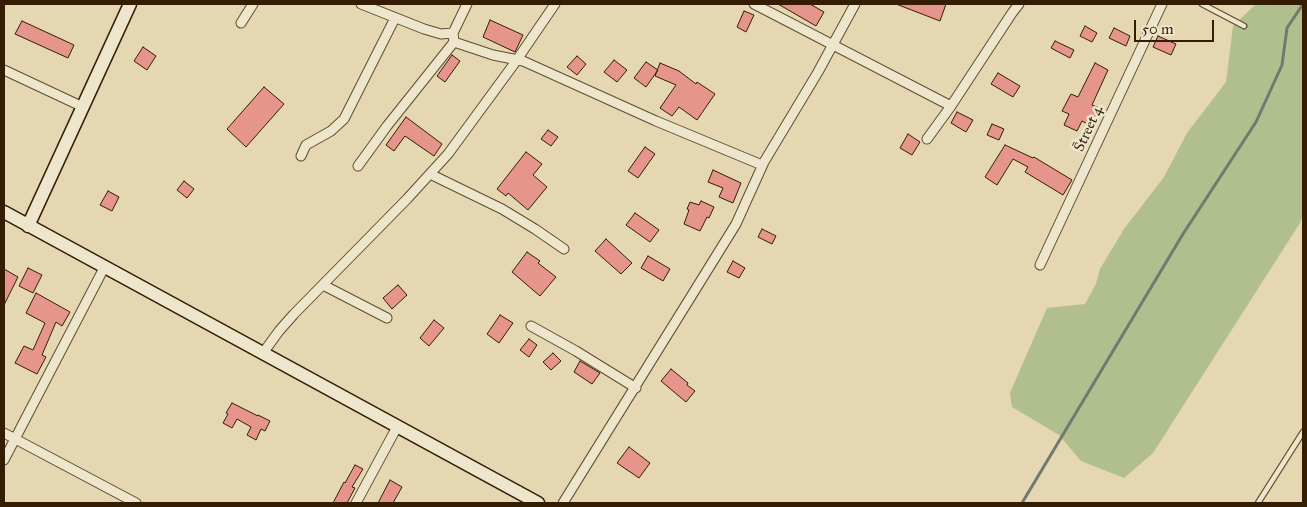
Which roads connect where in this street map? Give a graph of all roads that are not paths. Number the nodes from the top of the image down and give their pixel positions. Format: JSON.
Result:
{"nodes":[{"id":1,"x":130,"y":4,"type":"edge"},
{"id":2,"x":253,"y":4,"type":"edge"},
{"id":3,"x":361,"y":4,"type":"edge"},
{"id":4,"x":467,"y":4,"type":"edge"},
{"id":5,"x":555,"y":4,"type":"edge"},
{"id":6,"x":754,"y":4,"type":"edge"},
{"id":7,"x":855,"y":4,"type":"edge"},
{"id":8,"x":1019,"y":4,"type":"edge"},
{"id":9,"x":1162,"y":4,"type":"edge"},
{"id":10,"x":1202,"y":4,"type":"edge"},
{"id":11,"x":395,"y":18,"type":"junction"},
{"id":12,"x":240,"y":23,"type":"dead end"},
{"id":13,"x":1244,"y":26,"type":"dead end"},
{"id":14,"x":453,"y":38,"type":"junction"},
{"id":15,"x":833,"y":45,"type":"junction"},
{"id":16,"x":517,"y":61,"type":"junction"},
{"id":17,"x":4,"y":70,"type":"edge"},
{"id":18,"x":951,"y":106,"type":"junction"},
{"id":19,"x":83,"y":107,"type":"junction"},
{"id":20,"x":926,"y":139,"type":"dead end"},
{"id":21,"x":301,"y":156,"type":"dead end"},
{"id":22,"x":762,"y":165,"type":"junction"},
{"id":23,"x":358,"y":166,"type":"dead end"},
{"id":24,"x":430,"y":174,"type":"junction"},
{"id":25,"x":4,"y":212,"type":"edge"},
{"id":26,"x":28,"y":226,"type":"junction"},
{"id":27,"x":564,"y":249,"type":"dead end"},
{"id":28,"x":1040,"y":265,"type":"dead end"},
{"id":29,"x":104,"y":268,"type":"junction"},
{"id":30,"x":324,"y":284,"type":"junction"},
{"id":31,"x":387,"y":318,"type":"dead end"},
{"id":32,"x":531,"y":326,"type":"dead end"},
{"id":33,"x":264,"y":352,"type":"junction"},
{"id":34,"x":636,"y":388,"type":"junction"},
{"id":35,"x":397,"y":427,"type":"junction"},
{"id":36,"x":1303,"y":432,"type":"edge"},
{"id":37,"x":4,"y":433,"type":"edge"},
{"id":38,"x":14,"y":440,"type":"junction"},
{"id":39,"x":4,"y":460,"type":"edge"},
{"id":40,"x":136,"y":503,"type":"edge"},
{"id":41,"x":356,"y":503,"type":"edge"},
{"id":42,"x":538,"y":503,"type":"edge"},
{"id":43,"x":563,"y":503,"type":"edge"},
{"id":44,"x":1258,"y":503,"type":"edge"}],
"edges":[{"from":1,"to":19,"type":"street"},
{"from":2,"to":12,"type":"street"},
{"from":3,"to":11,"type":"street"},
{"from":4,"to":14,"type":"street"},
{"from":5,"to":16,"type":"street"},
{"from":6,"to":15,"type":"street"},
{"from":7,"to":15,"type":"street"},
{"from":8,"to":18,"type":"street"},
{"from":9,"to":28,"type":"street","name":"S̄treet 4"},
{"from":10,"to":13,"type":"lane"},
{"from":11,"to":14,"type":"street"},
{"from":11,"to":21,"type":"street"},
{"from":14,"to":16,"type":"street"},
{"from":14,"to":23,"type":"street"},
{"from":15,"to":18,"type":"street"},
{"from":15,"to":22,"type":"street"},
{"from":16,"to":22,"type":"street"},
{"from":16,"to":24,"type":"street"},
{"from":17,"to":19,"type":"street"},
{"from":18,"to":20,"type":"street"},
{"from":19,"to":26,"type":"street"},
{"from":22,"to":34,"type":"street"},
{"from":24,"to":27,"type":"street"},
{"from":24,"to":30,"type":"street"},
{"from":25,"to":26,"type":"street"},
{"from":26,"to":29,"type":"street"},
{"from":29,"to":33,"type":"street"},
{"from":29,"to":38,"type":"street"},
{"from":30,"to":31,"type":"street"},
{"from":30,"to":33,"type":"street"},
{"from":32,"to":34,"type":"street"},
{"from":33,"to":35,"type":"street"},
{"from":34,"to":43,"type":"street"},
{"from":35,"to":41,"type":"street"},
{"from":35,"to":42,"type":"street"},
{"from":36,"to":44,"type":"lane"},
{"from":37,"to":38,"type":"street"},
{"from":38,"to":39,"type":"street"},
{"from":38,"to":40,"type":"street"}]}
